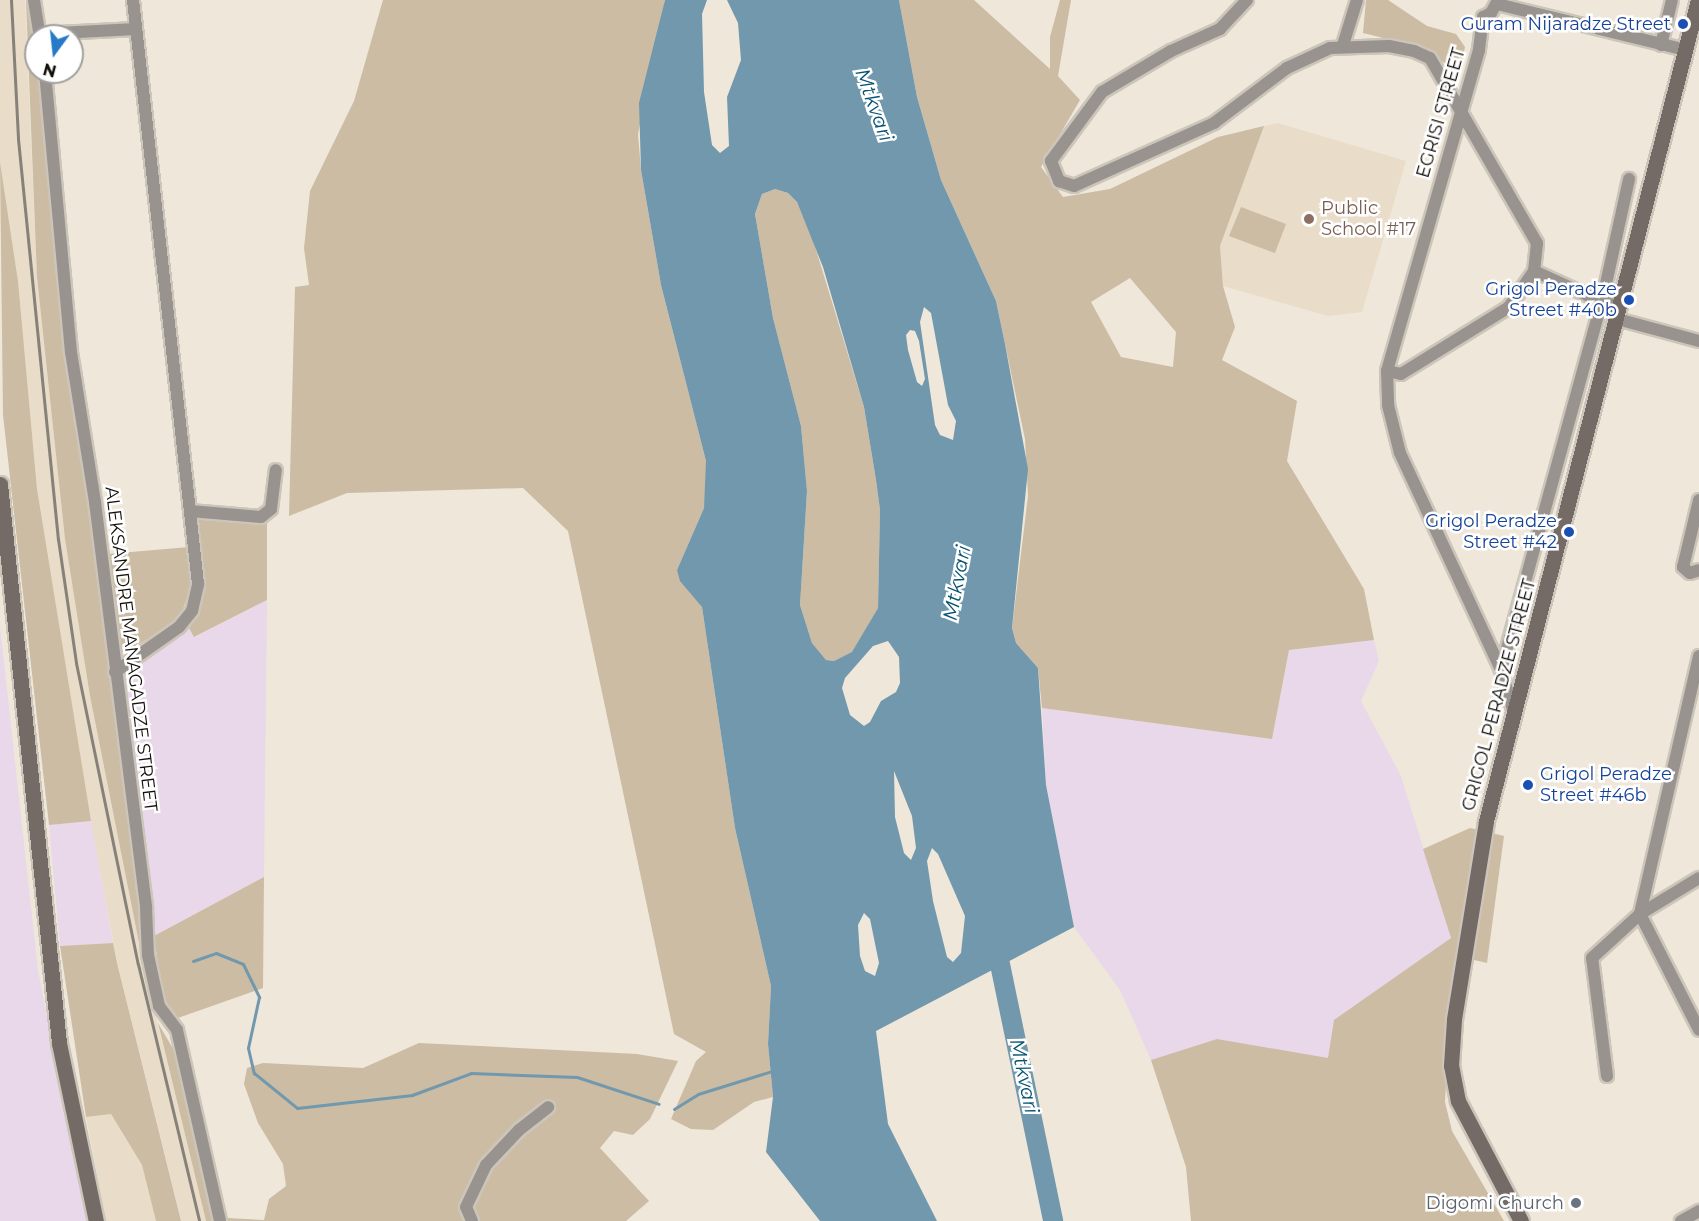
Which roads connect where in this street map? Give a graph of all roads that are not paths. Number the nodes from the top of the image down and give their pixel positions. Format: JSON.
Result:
{"nodes":[{"id":1,"x":34,"y":0,"type":"edge"},
{"id":2,"x":133,"y":0,"type":"edge"},
{"id":3,"x":1247,"y":0,"type":"edge"},
{"id":4,"x":1357,"y":0,"type":"edge"},
{"id":5,"x":1672,"y":0,"type":"edge"},
{"id":6,"x":1698,"y":0,"type":"edge"},
{"id":7,"x":1497,"y":2,"type":"edge"},
{"id":8,"x":38,"y":24,"type":"edge"},
{"id":9,"x":136,"y":29,"type":"junction"},
{"id":10,"x":84,"y":32,"type":"edge"},
{"id":11,"x":1343,"y":45,"type":"junction"},
{"id":12,"x":1661,"y":45,"type":"junction"},
{"id":13,"x":1692,"y":52,"type":"edge"},
{"id":14,"x":46,"y":84,"type":"edge"},
{"id":15,"x":1461,"y":110,"type":"junction"},
{"id":16,"x":1629,"y":180,"type":"dead end"},
{"id":17,"x":1534,"y":271,"type":"junction"},
{"id":18,"x":1602,"y":302,"type":"junction"},
{"id":19,"x":1618,"y":313,"type":"junction"},
{"id":20,"x":1699,"y":341,"type":"edge"},
{"id":21,"x":1387,"y":371,"type":"junction"},
{"id":22,"x":276,"y":470,"type":"dead end"},
{"id":23,"x":0,"y":484,"type":"edge"},
{"id":24,"x":1699,"y":500,"type":"edge"},
{"id":25,"x":190,"y":511,"type":"junction"},
{"id":26,"x":1699,"y":570,"type":"edge"},
{"id":27,"x":1699,"y":656,"type":"edge"},
{"id":28,"x":1501,"y":670,"type":"junction"},
{"id":29,"x":115,"y":672,"type":"junction"},
{"id":30,"x":1515,"y":714,"type":"junction"},
{"id":31,"x":1699,"y":878,"type":"edge"},
{"id":32,"x":1640,"y":914,"type":"junction"},
{"id":33,"x":1699,"y":1030,"type":"edge"},
{"id":34,"x":1607,"y":1076,"type":"dead end"},
{"id":35,"x":548,"y":1107,"type":"dead end"},
{"id":36,"x":1699,"y":1210,"type":"edge"},
{"id":37,"x":96,"y":1221,"type":"edge"},
{"id":38,"x":220,"y":1221,"type":"edge"},
{"id":39,"x":472,"y":1221,"type":"edge"},
{"id":40,"x":1521,"y":1221,"type":"edge"},
{"id":41,"x":1681,"y":1221,"type":"edge"}],
"edges":[{"from":1,"to":8,"type":"street"},
{"from":2,"to":9,"type":"street"},
{"from":3,"to":11,"type":"street"},
{"from":4,"to":11,"type":"street"},
{"from":5,"to":12,"type":"street"},
{"from":6,"to":13,"type":"street","name":"GRIGOL PERADZE STREET"},
{"from":7,"to":12,"type":"street"},
{"from":7,"to":15,"type":"street","name":"EGRISI STREET"},
{"from":9,"to":10,"type":"street"},
{"from":9,"to":25,"type":"street"},
{"from":11,"to":15,"type":"street"},
{"from":12,"to":13,"type":"street"},
{"from":13,"to":19,"type":"street","name":"GRIGOL PERADZE STREET"},
{"from":14,"to":29,"type":"street","name":"ALEKSANDRE MANAGADZE STREET"},
{"from":15,"to":17,"type":"street"},
{"from":15,"to":21,"type":"street","name":"EGRISI STREET"},
{"from":16,"to":18,"type":"street"},
{"from":17,"to":18,"type":"street"},
{"from":17,"to":21,"type":"street"},
{"from":18,"to":19,"type":"street"},
{"from":18,"to":28,"type":"street"},
{"from":19,"to":20,"type":"street"},
{"from":19,"to":30,"type":"street","name":"GRIGOL PERADZE STREET"},
{"from":21,"to":28,"type":"street","name":"EGRISI STREET"},
{"from":22,"to":25,"type":"street"},
{"from":23,"to":37,"type":"street"},
{"from":24,"to":26,"type":"street"},
{"from":25,"to":29,"type":"street"},
{"from":27,"to":32,"type":"street"},
{"from":28,"to":30,"type":"street","name":"EGRISI STREET"},
{"from":29,"to":38,"type":"street","name":"ALEKSANDRE MANAGADZE STREET"},
{"from":30,"to":40,"type":"street","name":"GRIGOL PERADZE STREET"},
{"from":31,"to":32,"type":"street"},
{"from":32,"to":33,"type":"street"},
{"from":32,"to":34,"type":"street"},
{"from":35,"to":39,"type":"street"},
{"from":36,"to":41,"type":"street"}]}
